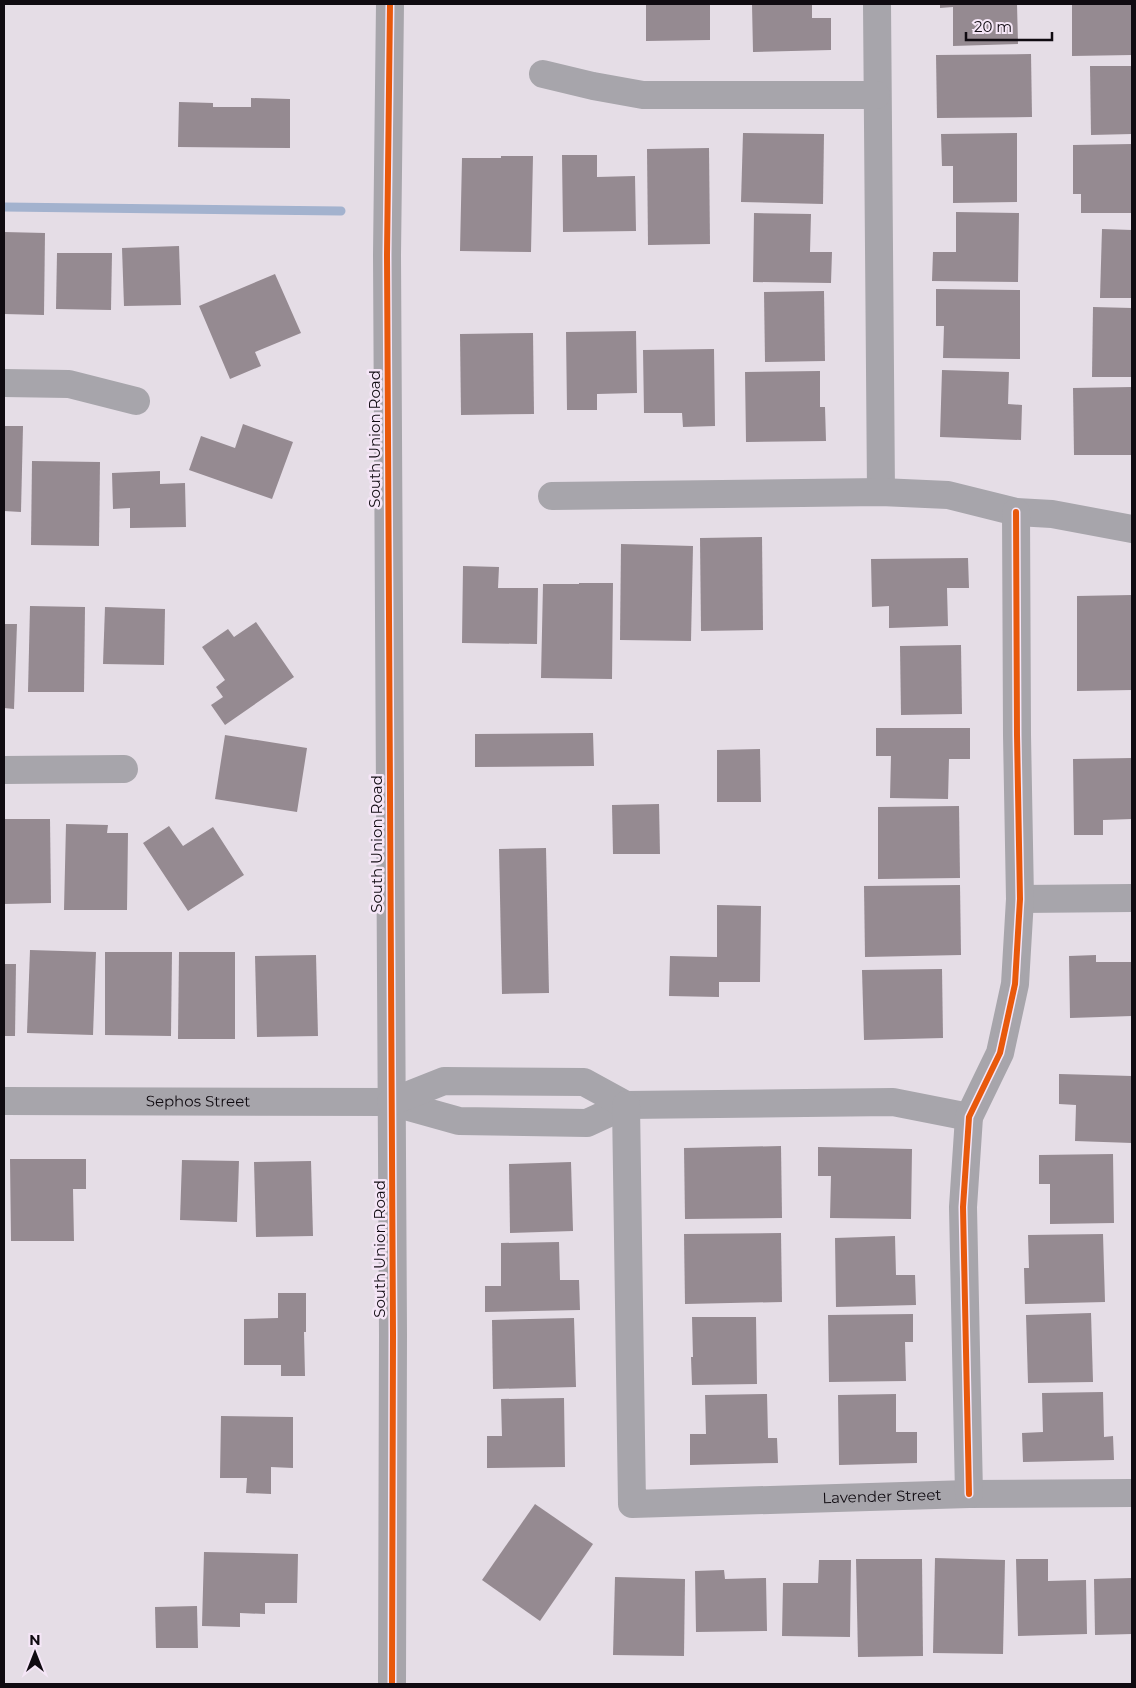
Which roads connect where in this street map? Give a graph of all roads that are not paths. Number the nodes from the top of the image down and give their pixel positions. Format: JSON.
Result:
{"nodes":[{"id":1,"x":390,"y":4,"type":"edge"},
{"id":2,"x":876,"y":4,"type":"edge"},
{"id":3,"x":543,"y":74,"type":"dead end"},
{"id":4,"x":876,"y":95,"type":"junction"},
{"id":5,"x":4,"y":383,"type":"edge"},
{"id":6,"x":136,"y":402,"type":"dead end"},
{"id":7,"x":881,"y":492,"type":"junction"},
{"id":8,"x":552,"y":496,"type":"dead end"},
{"id":9,"x":1016,"y":512,"type":"junction"},
{"id":10,"x":1132,"y":529,"type":"edge"},
{"id":11,"x":124,"y":769,"type":"dead end"},
{"id":12,"x":4,"y":770,"type":"edge"},
{"id":13,"x":1132,"y":898,"type":"edge"},
{"id":14,"x":1020,"y":899,"type":"junction"},
{"id":15,"x":4,"y":1101,"type":"edge"},
{"id":16,"x":391,"y":1102,"type":"junction"},
{"id":17,"x":626,"y":1105,"type":"junction"},
{"id":18,"x":968,"y":1118,"type":"junction"},
{"id":19,"x":1132,"y":1493,"type":"edge"},
{"id":20,"x":968,"y":1494,"type":"junction"},
{"id":21,"x":392,"y":1684,"type":"edge"}],
"edges":[{"from":1,"to":16,"type":"street","name":"South Union Road"},
{"from":2,"to":4,"type":"street"},
{"from":3,"to":4,"type":"street"},
{"from":4,"to":7,"type":"street"},
{"from":5,"to":6,"type":"street"},
{"from":7,"to":8,"type":"street"},
{"from":7,"to":9,"type":"street"},
{"from":9,"to":10,"type":"street"},
{"from":9,"to":14,"type":"street"},
{"from":11,"to":12,"type":"street"},
{"from":13,"to":14,"type":"street"},
{"from":14,"to":18,"type":"street"},
{"from":15,"to":16,"type":"street","name":"Sephos Street"},
{"from":16,"to":17,"type":"street"},
{"from":16,"to":17,"type":"street"},
{"from":16,"to":21,"type":"street","name":"South Union Road"},
{"from":17,"to":18,"type":"street"},
{"from":17,"to":20,"type":"street","name":"Lavender Street"},
{"from":18,"to":20,"type":"street"},
{"from":19,"to":20,"type":"street","name":"Lavender Street"}]}
